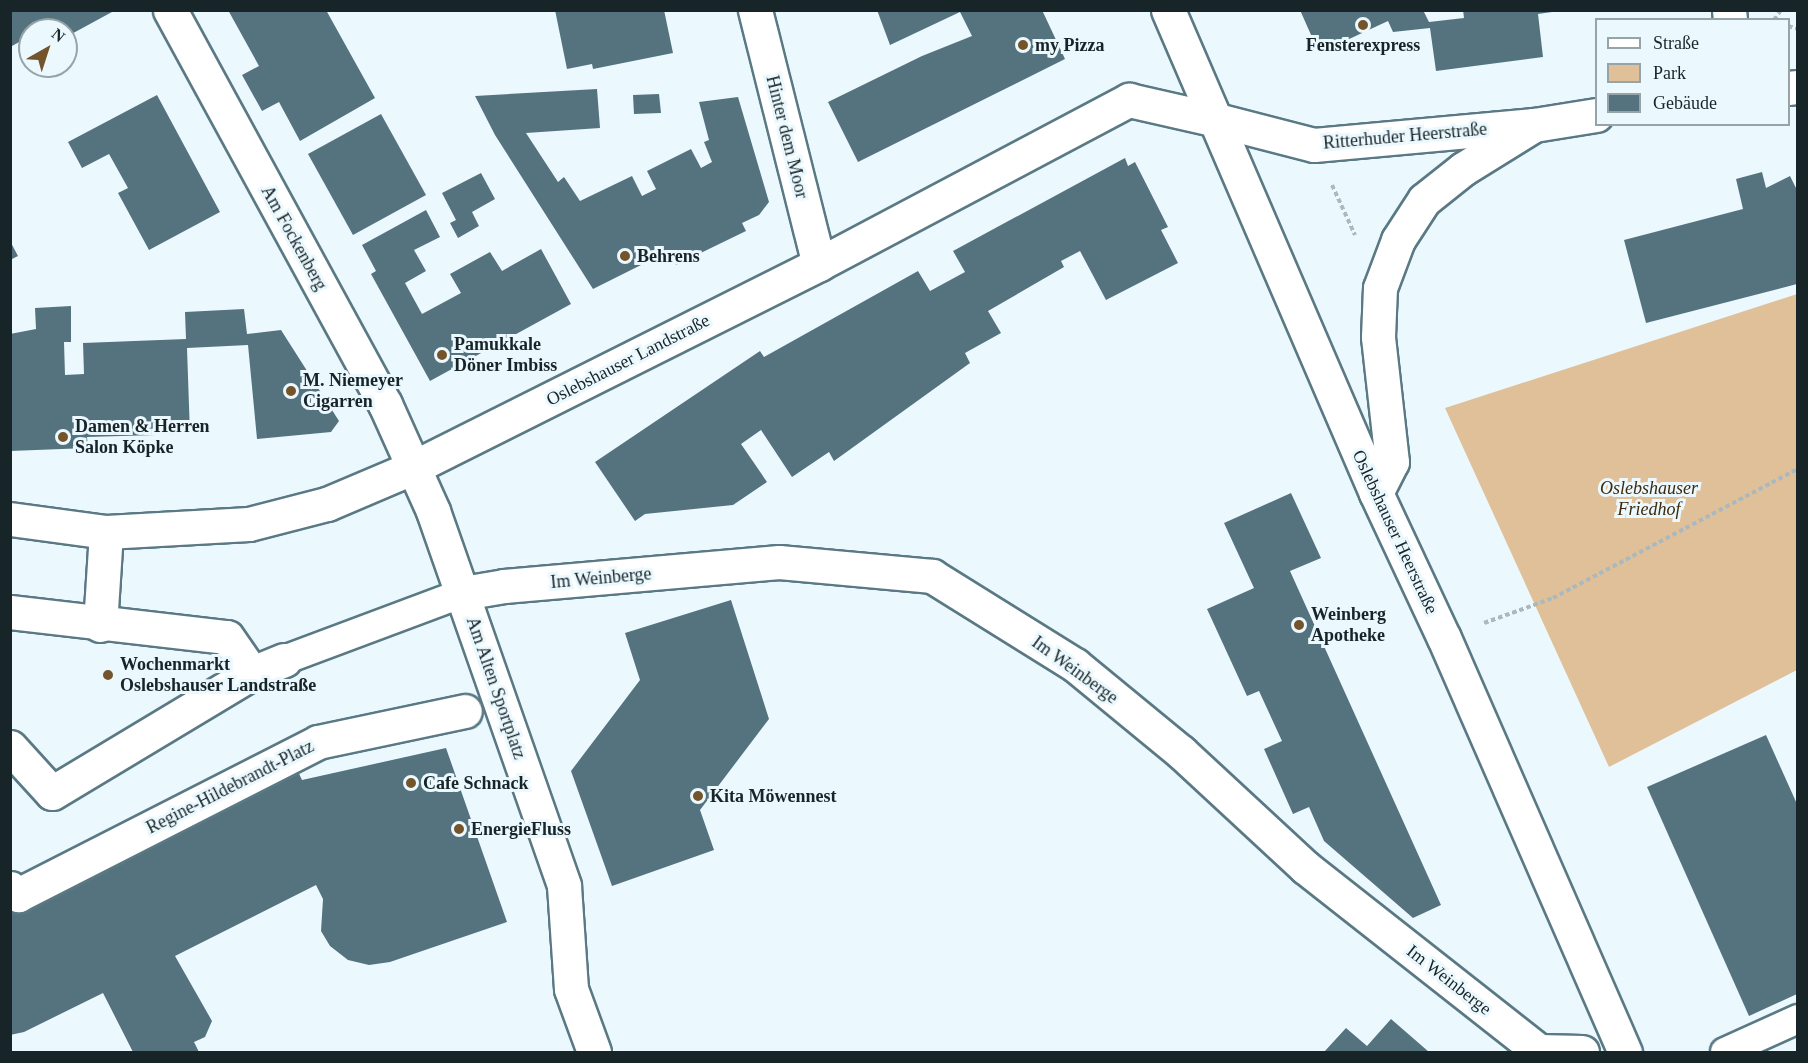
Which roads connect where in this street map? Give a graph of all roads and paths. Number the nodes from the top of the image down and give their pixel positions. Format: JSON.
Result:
{"nodes":[{"id":1,"x":170,"y":10,"type":"edge"},
{"id":2,"x":755,"y":10,"type":"edge"},
{"id":3,"x":1168,"y":10,"type":"edge"},
{"id":4,"x":1595,"y":115,"type":"edge"},
{"id":5,"x":1216,"y":120,"type":"junction"},
{"id":6,"x":1534,"y":125,"type":"junction"},
{"id":7,"x":1314,"y":145,"type":"junction"},
{"id":8,"x":819,"y":264,"type":"junction"},
{"id":9,"x":1380,"y":288,"type":"junction"},
{"id":10,"x":414,"y":467,"type":"junction"},
{"id":11,"x":1797,"y":469,"type":"edge"},
{"id":12,"x":1376,"y":493,"type":"junction"},
{"id":13,"x":10,"y":519,"type":"edge"},
{"id":14,"x":106,"y":532,"type":"junction"},
{"id":15,"x":463,"y":593,"type":"junction"},
{"id":16,"x":10,"y":612,"type":"edge"},
{"id":17,"x":100,"y":625,"type":"junction"},
{"id":18,"x":1444,"y":638,"type":"junction"},
{"id":19,"x":284,"y":660,"type":"joint"},
{"id":20,"x":252,"y":673,"type":"junction"},
{"id":21,"x":465,"y":711,"type":"dead end"},
{"id":22,"x":10,"y":747,"type":"edge"},
{"id":23,"x":10,"y":888,"type":"edge"},
{"id":24,"x":1797,"y":1019,"type":"edge"},
{"id":25,"x":594,"y":1053,"type":"edge"},
{"id":26,"x":1582,"y":1053,"type":"edge"},
{"id":27,"x":1625,"y":1053,"type":"edge"},
{"id":28,"x":1725,"y":1053,"type":"edge"}],
"edges":[{"from":1,"to":10,"type":"street","name":"Am Fockenberg"},
{"from":2,"to":8,"type":"street","name":"Hinter dem Moor"},
{"from":3,"to":5,"type":"street","name":"Oslebshauser Heerstraße"},
{"from":4,"to":6,"type":"street","name":"Ritterhuder Heerstraße"},
{"from":5,"to":7,"type":"street","name":"Ritterhuder Heerstraße"},
{"from":5,"to":8,"type":"street","name":"Oslebshauser Landstraße"},
{"from":5,"to":12,"type":"street","name":"Oslebshauser Heerstraße"},
{"from":6,"to":7,"type":"street","name":"Ritterhuder Heerstraße"},
{"from":6,"to":9,"type":"street"},
{"from":7,"to":9,"type":"path"},
{"from":8,"to":10,"type":"street","name":"Oslebshauser Landstraße"},
{"from":9,"to":12,"type":"street"},
{"from":10,"to":14,"type":"street","name":"Oslebshauser Landstraße"},
{"from":10,"to":15,"type":"street","name":"Am Alten Sportplatz"},
{"from":11,"to":18,"type":"path"},
{"from":12,"to":18,"type":"street","name":"Oslebshauser Heerstraße"},
{"from":13,"to":14,"type":"street","name":"Oslebshauser Landstraße"},
{"from":14,"to":17,"type":"street"},
{"from":15,"to":19,"type":"lane"},
{"from":15,"to":25,"type":"street","name":"Am Alten Sportplatz"},
{"from":15,"to":26,"type":"street","name":"Im Weinberge"},
{"from":16,"to":17,"type":"street"},
{"from":17,"to":20,"type":"street"},
{"from":18,"to":27,"type":"street","name":"Oslebshauser Heerstraße"},
{"from":19,"to":20,"type":"street"},
{"from":20,"to":22,"type":"street"},
{"from":21,"to":23,"type":"street","name":"Regine-Hildebrandt-Platz"},
{"from":24,"to":28,"type":"lane"}]}
